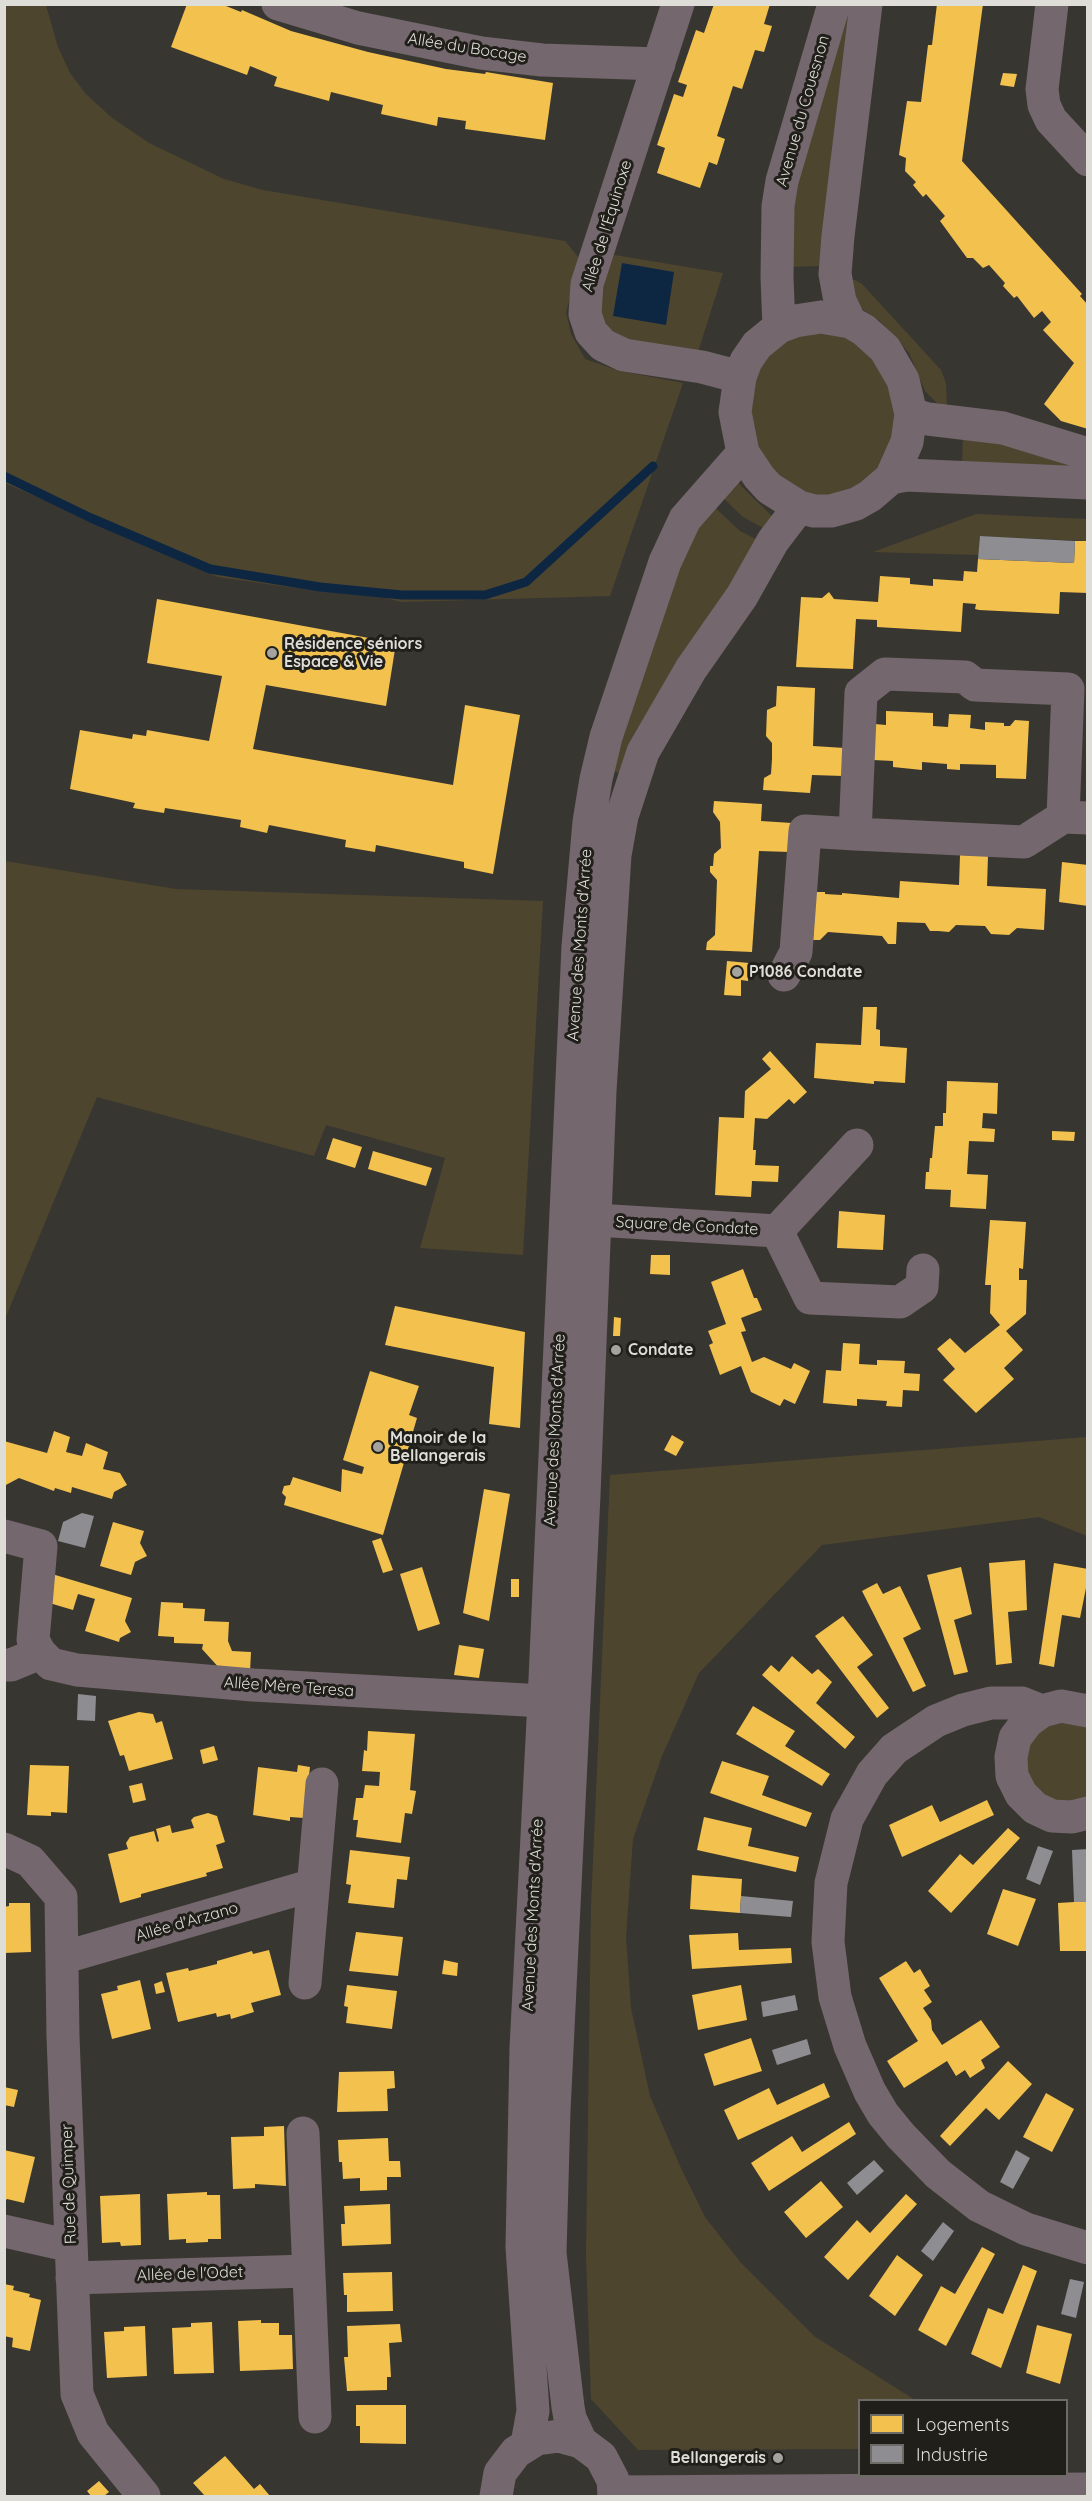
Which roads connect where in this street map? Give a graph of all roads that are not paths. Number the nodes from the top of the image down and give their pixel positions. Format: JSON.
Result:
{"nodes":[{"id":1,"x":278,"y":4,"type":"edge"},
{"id":2,"x":678,"y":4,"type":"edge"},
{"id":3,"x":834,"y":4,"type":"edge"},
{"id":4,"x":866,"y":4,"type":"edge"},
{"id":5,"x":1052,"y":4,"type":"edge"},
{"id":6,"x":659,"y":64,"type":"junction"},
{"id":7,"x":1088,"y":160,"type":"edge"},
{"id":8,"x":850,"y":322,"type":"junction"},
{"id":9,"x":779,"y":327,"type":"junction"},
{"id":10,"x":740,"y":377,"type":"junction"},
{"id":11,"x":911,"y":414,"type":"junction"},
{"id":12,"x":743,"y":453,"type":"junction"},
{"id":13,"x":1088,"y":454,"type":"edge"},
{"id":14,"x":891,"y":478,"type":"junction"},
{"id":15,"x":1088,"y":483,"type":"edge"},
{"id":16,"x":799,"y":507,"type":"junction"},
{"id":17,"x":1075,"y":818,"type":"edge"},
{"id":18,"x":855,"y":834,"type":"junction"},
{"id":19,"x":784,"y":975,"type":"dead end"},
{"id":20,"x":857,"y":1145,"type":"dead end"},
{"id":21,"x":596,"y":1220,"type":"junction"},
{"id":22,"x":777,"y":1231,"type":"junction"},
{"id":23,"x":923,"y":1270,"type":"dead end"},
{"id":24,"x":4,"y":1536,"type":"edge"},
{"id":25,"x":40,"y":1653,"type":"junction"},
{"id":26,"x":4,"y":1665,"type":"edge"},
{"id":27,"x":544,"y":1701,"type":"junction"},
{"id":28,"x":1042,"y":1711,"type":"junction"},
{"id":29,"x":1088,"y":1711,"type":"edge"},
{"id":30,"x":322,"y":1784,"type":"dead end"},
{"id":31,"x":1088,"y":1813,"type":"edge"},
{"id":32,"x":17,"y":1855,"type":"edge"},
{"id":33,"x":313,"y":1885,"type":"junction"},
{"id":34,"x":62,"y":1958,"type":"junction"},
{"id":35,"x":305,"y":1983,"type":"dead end"},
{"id":36,"x":303,"y":2133,"type":"dead end"},
{"id":37,"x":4,"y":2231,"type":"edge"},
{"id":38,"x":71,"y":2246,"type":"junction"},
{"id":39,"x":1088,"y":2248,"type":"edge"},
{"id":40,"x":308,"y":2271,"type":"junction"},
{"id":41,"x":72,"y":2278,"type":"junction"},
{"id":42,"x":315,"y":2417,"type":"dead end"},
{"id":43,"x":580,"y":2442,"type":"junction"},
{"id":44,"x":527,"y":2444,"type":"junction"},
{"id":45,"x":1088,"y":2489,"type":"edge"},
{"id":46,"x":615,"y":2494,"type":"edge"},
{"id":47,"x":803,"y":2495,"type":"edge"},
{"id":48,"x":144,"y":2496,"type":"edge"},
{"id":49,"x":496,"y":2496,"type":"edge"}],
"edges":[{"from":1,"to":6,"type":"street","name":"Allée du Bocage"},
{"from":2,"to":6,"type":"street","name":"Allée de l'Équinoxe"},
{"from":3,"to":9,"type":"street","name":"Avenue du Couesnon"},
{"from":4,"to":8,"type":"street"},
{"from":5,"to":7,"type":"street"},
{"from":6,"to":10,"type":"street","name":"Allée de l'Équinoxe"},
{"from":8,"to":9,"type":"street"},
{"from":8,"to":11,"type":"street"},
{"from":9,"to":10,"type":"street"},
{"from":10,"to":12,"type":"street"},
{"from":11,"to":13,"type":"street"},
{"from":11,"to":14,"type":"street"},
{"from":12,"to":16,"type":"street"},
{"from":12,"to":27,"type":"street","name":"Avenue des Monts d'Arrée"},
{"from":14,"to":15,"type":"street"},
{"from":14,"to":16,"type":"street"},
{"from":16,"to":21,"type":"street","name":"Avenue des Monts d'Arrée"},
{"from":17,"to":18,"type":"street"},
{"from":17,"to":18,"type":"street"},
{"from":18,"to":19,"type":"street"},
{"from":20,"to":22,"type":"street","name":"Square de Condate"},
{"from":21,"to":22,"type":"street","name":"Square de Condate"},
{"from":21,"to":43,"type":"street","name":"Avenue des Monts d'Arrée"},
{"from":22,"to":23,"type":"street","name":"Square de Condate"},
{"from":24,"to":25,"type":"street"},
{"from":25,"to":26,"type":"street"},
{"from":25,"to":27,"type":"street","name":"Allée Mère Teresa"},
{"from":27,"to":44,"type":"street","name":"Avenue des Monts d'Arrée"},
{"from":28,"to":29,"type":"street"},
{"from":28,"to":31,"type":"street"},
{"from":28,"to":39,"type":"street"},
{"from":30,"to":33,"type":"street"},
{"from":32,"to":34,"type":"street","name":"Rue de Quimper"},
{"from":33,"to":34,"type":"street","name":"Allée d'Arzano"},
{"from":33,"to":35,"type":"street"},
{"from":34,"to":38,"type":"street","name":"Rue de Quimper"},
{"from":36,"to":40,"type":"street"},
{"from":37,"to":38,"type":"street"},
{"from":38,"to":41,"type":"street","name":"Rue de Quimper"},
{"from":40,"to":41,"type":"street","name":"Allée de l'Odet"},
{"from":40,"to":42,"type":"street"},
{"from":41,"to":48,"type":"street","name":"Rue de Quimper"},
{"from":43,"to":44,"type":"street","name":"Avenue des Monts d'Arrée"},
{"from":43,"to":46,"type":"street","name":"Avenue des Monts d'Arrée"},
{"from":44,"to":49,"type":"street","name":"Avenue des Monts d'Arrée"},
{"from":45,"to":47,"type":"street"},
{"from":46,"to":47,"type":"street"}]}
